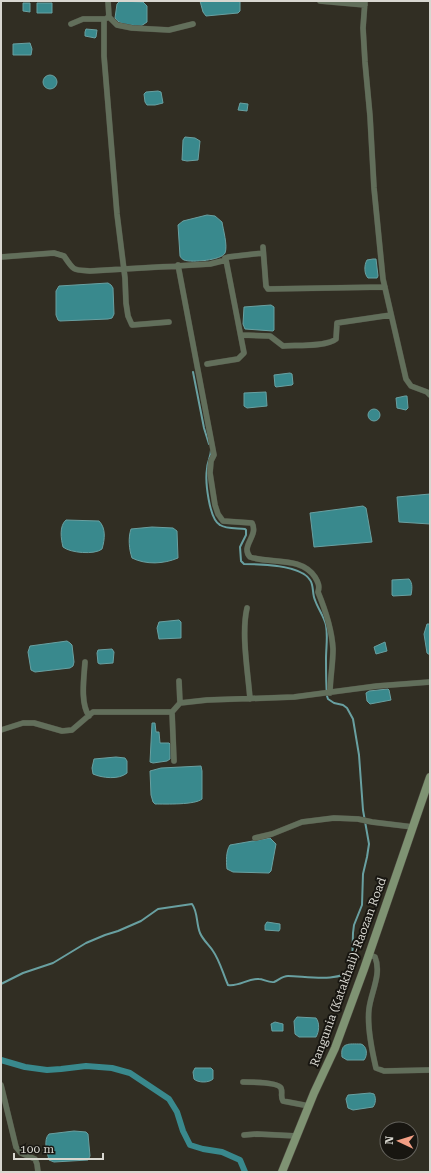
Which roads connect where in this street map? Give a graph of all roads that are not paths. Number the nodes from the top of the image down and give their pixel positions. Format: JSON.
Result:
{"nodes":[{"id":1,"x":108,"y":1,"type":"edge"},
{"id":2,"x":320,"y":1,"type":"edge"},
{"id":3,"x":365,"y":3,"type":"edge"},
{"id":4,"x":107,"y":18,"type":"junction"},
{"id":5,"x":71,"y":24,"type":"dead end"},
{"id":6,"x":193,"y":24,"type":"dead end"},
{"id":7,"x":1,"y":257,"type":"edge"},
{"id":8,"x":226,"y":260,"type":"junction"},
{"id":9,"x":178,"y":265,"type":"junction"},
{"id":10,"x":123,"y":268,"type":"junction"},
{"id":11,"x":385,"y":287,"type":"junction"},
{"id":12,"x":391,"y":315,"type":"junction"},
{"id":13,"x":169,"y":322,"type":"dead end"},
{"id":14,"x":241,"y":335,"type":"junction"},
{"id":15,"x":207,"y":364,"type":"dead end"},
{"id":16,"x":430,"y":395,"type":"edge"},
{"id":17,"x":247,"y":608,"type":"dead end"},
{"id":18,"x":85,"y":662,"type":"dead end"},
{"id":19,"x":179,"y":681,"type":"dead end"},
{"id":20,"x":430,"y":682,"type":"edge"},
{"id":21,"x":330,"y":693,"type":"junction"},
{"id":22,"x":250,"y":699,"type":"junction"},
{"id":23,"x":180,"y":703,"type":"junction"},
{"id":24,"x":172,"y":712,"type":"junction"},
{"id":25,"x":89,"y":716,"type":"junction"},
{"id":26,"x":1,"y":730,"type":"edge"},
{"id":27,"x":174,"y":761,"type":"dead end"},
{"id":28,"x":430,"y":777,"type":"edge"},
{"id":29,"x":413,"y":827,"type":"junction"},
{"id":30,"x":255,"y":838,"type":"dead end"},
{"id":31,"x":370,"y":955,"type":"junction"},
{"id":32,"x":430,"y":1070,"type":"edge"},
{"id":33,"x":243,"y":1082,"type":"dead end"},
{"id":34,"x":1,"y":1085,"type":"edge"},
{"id":35,"x":309,"y":1106,"type":"junction"},
{"id":36,"x":244,"y":1135,"type":"dead end"},
{"id":37,"x":297,"y":1136,"type":"junction"},
{"id":38,"x":38,"y":1172,"type":"edge"},
{"id":39,"x":282,"y":1172,"type":"edge"}],
"edges":[{"from":1,"to":4,"type":"street"},
{"from":2,"to":3,"type":"street"},
{"from":3,"to":11,"type":"street"},
{"from":4,"to":5,"type":"street"},
{"from":4,"to":6,"type":"street"},
{"from":4,"to":10,"type":"street"},
{"from":7,"to":10,"type":"street"},
{"from":8,"to":9,"type":"street"},
{"from":8,"to":11,"type":"street"},
{"from":8,"to":14,"type":"street"},
{"from":9,"to":10,"type":"street"},
{"from":9,"to":21,"type":"street"},
{"from":10,"to":13,"type":"street"},
{"from":11,"to":12,"type":"street"},
{"from":12,"to":14,"type":"street"},
{"from":12,"to":16,"type":"street"},
{"from":14,"to":15,"type":"street"},
{"from":17,"to":22,"type":"street"},
{"from":18,"to":25,"type":"street"},
{"from":19,"to":23,"type":"street"},
{"from":20,"to":21,"type":"street"},
{"from":21,"to":22,"type":"street"},
{"from":22,"to":23,"type":"street"},
{"from":23,"to":24,"type":"street"},
{"from":24,"to":25,"type":"street"},
{"from":24,"to":27,"type":"street"},
{"from":25,"to":26,"type":"street"},
{"from":28,"to":29,"type":"main road","name":"Rangunia (Katakhali)-Raozan Road"},
{"from":29,"to":30,"type":"street"},
{"from":29,"to":31,"type":"main road","name":"Rangunia (Katakhali)-Raozan Road"},
{"from":31,"to":32,"type":"street"},
{"from":31,"to":35,"type":"main road","name":"Rangunia (Katakhali)-Raozan Road"},
{"from":33,"to":35,"type":"street"},
{"from":34,"to":38,"type":"street"},
{"from":35,"to":37,"type":"main road","name":"Rangunia (Katakhali)-Raozan Road"},
{"from":36,"to":37,"type":"street"},
{"from":37,"to":39,"type":"main road","name":"Rangunia (Katakhali)-Raozan Road"}]}
